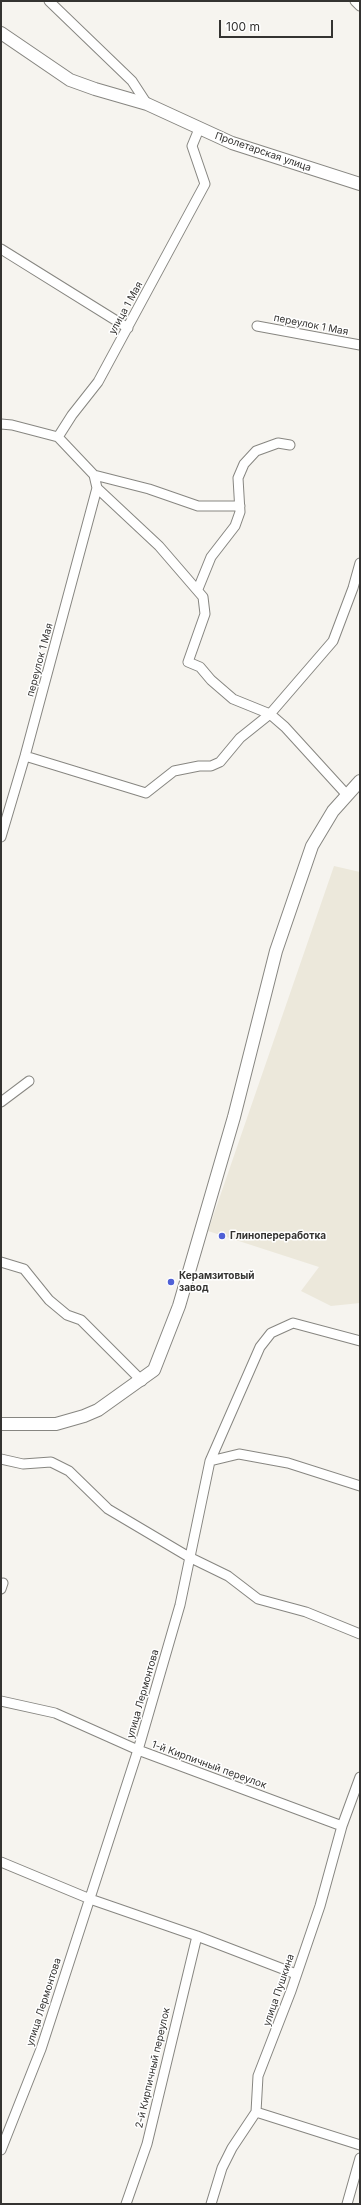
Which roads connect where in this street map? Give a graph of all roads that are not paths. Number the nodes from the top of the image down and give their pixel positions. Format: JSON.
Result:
{"nodes":[{"id":1,"x":49,"y":1,"type":"edge"},
{"id":2,"x":354,"y":1,"type":"edge"},
{"id":3,"x":360,"y":6,"type":"edge"},
{"id":4,"x":1,"y":33,"type":"edge"},
{"id":5,"x":147,"y":104,"type":"junction"},
{"id":6,"x":198,"y":129,"type":"junction"},
{"id":7,"x":360,"y":184,"type":"edge"},
{"id":8,"x":1,"y":249,"type":"edge"},
{"id":9,"x":257,"y":326,"type":"dead end"},
{"id":10,"x":128,"y":328,"type":"junction"},
{"id":11,"x":360,"y":345,"type":"edge"},
{"id":12,"x":1,"y":424,"type":"edge"},
{"id":13,"x":58,"y":438,"type":"junction"},
{"id":14,"x":290,"y":445,"type":"dead end"},
{"id":15,"x":94,"y":475,"type":"junction"},
{"id":16,"x":97,"y":488,"type":"junction"},
{"id":17,"x":240,"y":506,"type":"junction"},
{"id":18,"x":360,"y":563,"type":"edge"},
{"id":19,"x":198,"y":590,"type":"junction"},
{"id":20,"x":270,"y":714,"type":"junction"},
{"id":21,"x":25,"y":756,"type":"junction"},
{"id":22,"x":360,"y":780,"type":"edge"},
{"id":23,"x":347,"y":795,"type":"junction"},
{"id":24,"x":1,"y":837,"type":"edge"},
{"id":25,"x":29,"y":1081,"type":"dead end"},
{"id":26,"x":1,"y":1102,"type":"edge"},
{"id":27,"x":1,"y":1262,"type":"edge"},
{"id":28,"x":360,"y":1341,"type":"edge"},
{"id":29,"x":142,"y":1381,"type":"junction"},
{"id":30,"x":1,"y":1424,"type":"edge"},
{"id":31,"x":1,"y":1459,"type":"edge"},
{"id":32,"x":210,"y":1461,"type":"junction"},
{"id":33,"x":360,"y":1486,"type":"edge"},
{"id":34,"x":189,"y":1557,"type":"junction"},
{"id":35,"x":360,"y":1634,"type":"edge"},
{"id":36,"x":1,"y":1701,"type":"edge"},
{"id":37,"x":138,"y":1750,"type":"junction"},
{"id":38,"x":360,"y":1777,"type":"edge"},
{"id":39,"x":342,"y":1826,"type":"junction"},
{"id":40,"x":1,"y":1862,"type":"edge"},
{"id":41,"x":90,"y":1899,"type":"junction"},
{"id":42,"x":197,"y":1936,"type":"junction"},
{"id":43,"x":296,"y":1974,"type":"junction"},
{"id":44,"x":256,"y":2112,"type":"junction"},
{"id":45,"x":360,"y":2145,"type":"edge"},
{"id":46,"x":1,"y":2150,"type":"edge"},
{"id":47,"x":359,"y":2163,"type":"edge"},
{"id":48,"x":126,"y":2204,"type":"edge"},
{"id":49,"x":211,"y":2204,"type":"edge"},
{"id":50,"x":347,"y":2204,"type":"edge"}],
"edges":[{"from":1,"to":5,"type":"street"},
{"from":2,"to":3,"type":"street"},
{"from":4,"to":5,"type":"street","name":"Пролетарская улица"},
{"from":5,"to":6,"type":"street","name":"Пролетарская улица"},
{"from":6,"to":7,"type":"street","name":"Пролетарская улица"},
{"from":6,"to":10,"type":"street","name":"улица 1 Мая"},
{"from":8,"to":10,"type":"street"},
{"from":9,"to":11,"type":"street","name":"переулок 1 Мая"},
{"from":10,"to":13,"type":"street","name":"улица 1 Мая"},
{"from":12,"to":13,"type":"street"},
{"from":13,"to":15,"type":"street"},
{"from":14,"to":17,"type":"street"},
{"from":15,"to":16,"type":"street"},
{"from":15,"to":17,"type":"street"},
{"from":16,"to":19,"type":"street"},
{"from":16,"to":21,"type":"street","name":"переулок 1 Мая"},
{"from":17,"to":19,"type":"street"},
{"from":18,"to":20,"type":"street"},
{"from":19,"to":20,"type":"street"},
{"from":20,"to":21,"type":"street"},
{"from":20,"to":23,"type":"street"},
{"from":21,"to":24,"type":"street","name":"переулок 1 Мая"},
{"from":22,"to":23,"type":"street"},
{"from":23,"to":29,"type":"street"},
{"from":25,"to":26,"type":"street"},
{"from":27,"to":29,"type":"street"},
{"from":28,"to":32,"type":"street","name":"улица Лермонтова"},
{"from":29,"to":30,"type":"street"},
{"from":31,"to":34,"type":"street"},
{"from":32,"to":33,"type":"street"},
{"from":32,"to":34,"type":"street","name":"улица Лермонтова"},
{"from":34,"to":35,"type":"street"},
{"from":34,"to":37,"type":"street","name":"улица Лермонтова"},
{"from":36,"to":37,"type":"street","name":"1-й Кирпичный переулок"},
{"from":37,"to":39,"type":"street","name":"1-й Кирпичный переулок"},
{"from":37,"to":41,"type":"street","name":"улица Лермонтова"},
{"from":38,"to":39,"type":"street","name":"улица Пушкина"},
{"from":39,"to":43,"type":"street","name":"улица Пушкина"},
{"from":40,"to":41,"type":"street"},
{"from":41,"to":42,"type":"street"},
{"from":41,"to":46,"type":"street","name":"улица Лермонтова"},
{"from":42,"to":43,"type":"street"},
{"from":42,"to":48,"type":"street","name":"2-й Кирпичный переулок"},
{"from":43,"to":44,"type":"street","name":"улица Пушкина"},
{"from":44,"to":45,"type":"street"},
{"from":44,"to":49,"type":"street"},
{"from":47,"to":50,"type":"street"}]}
